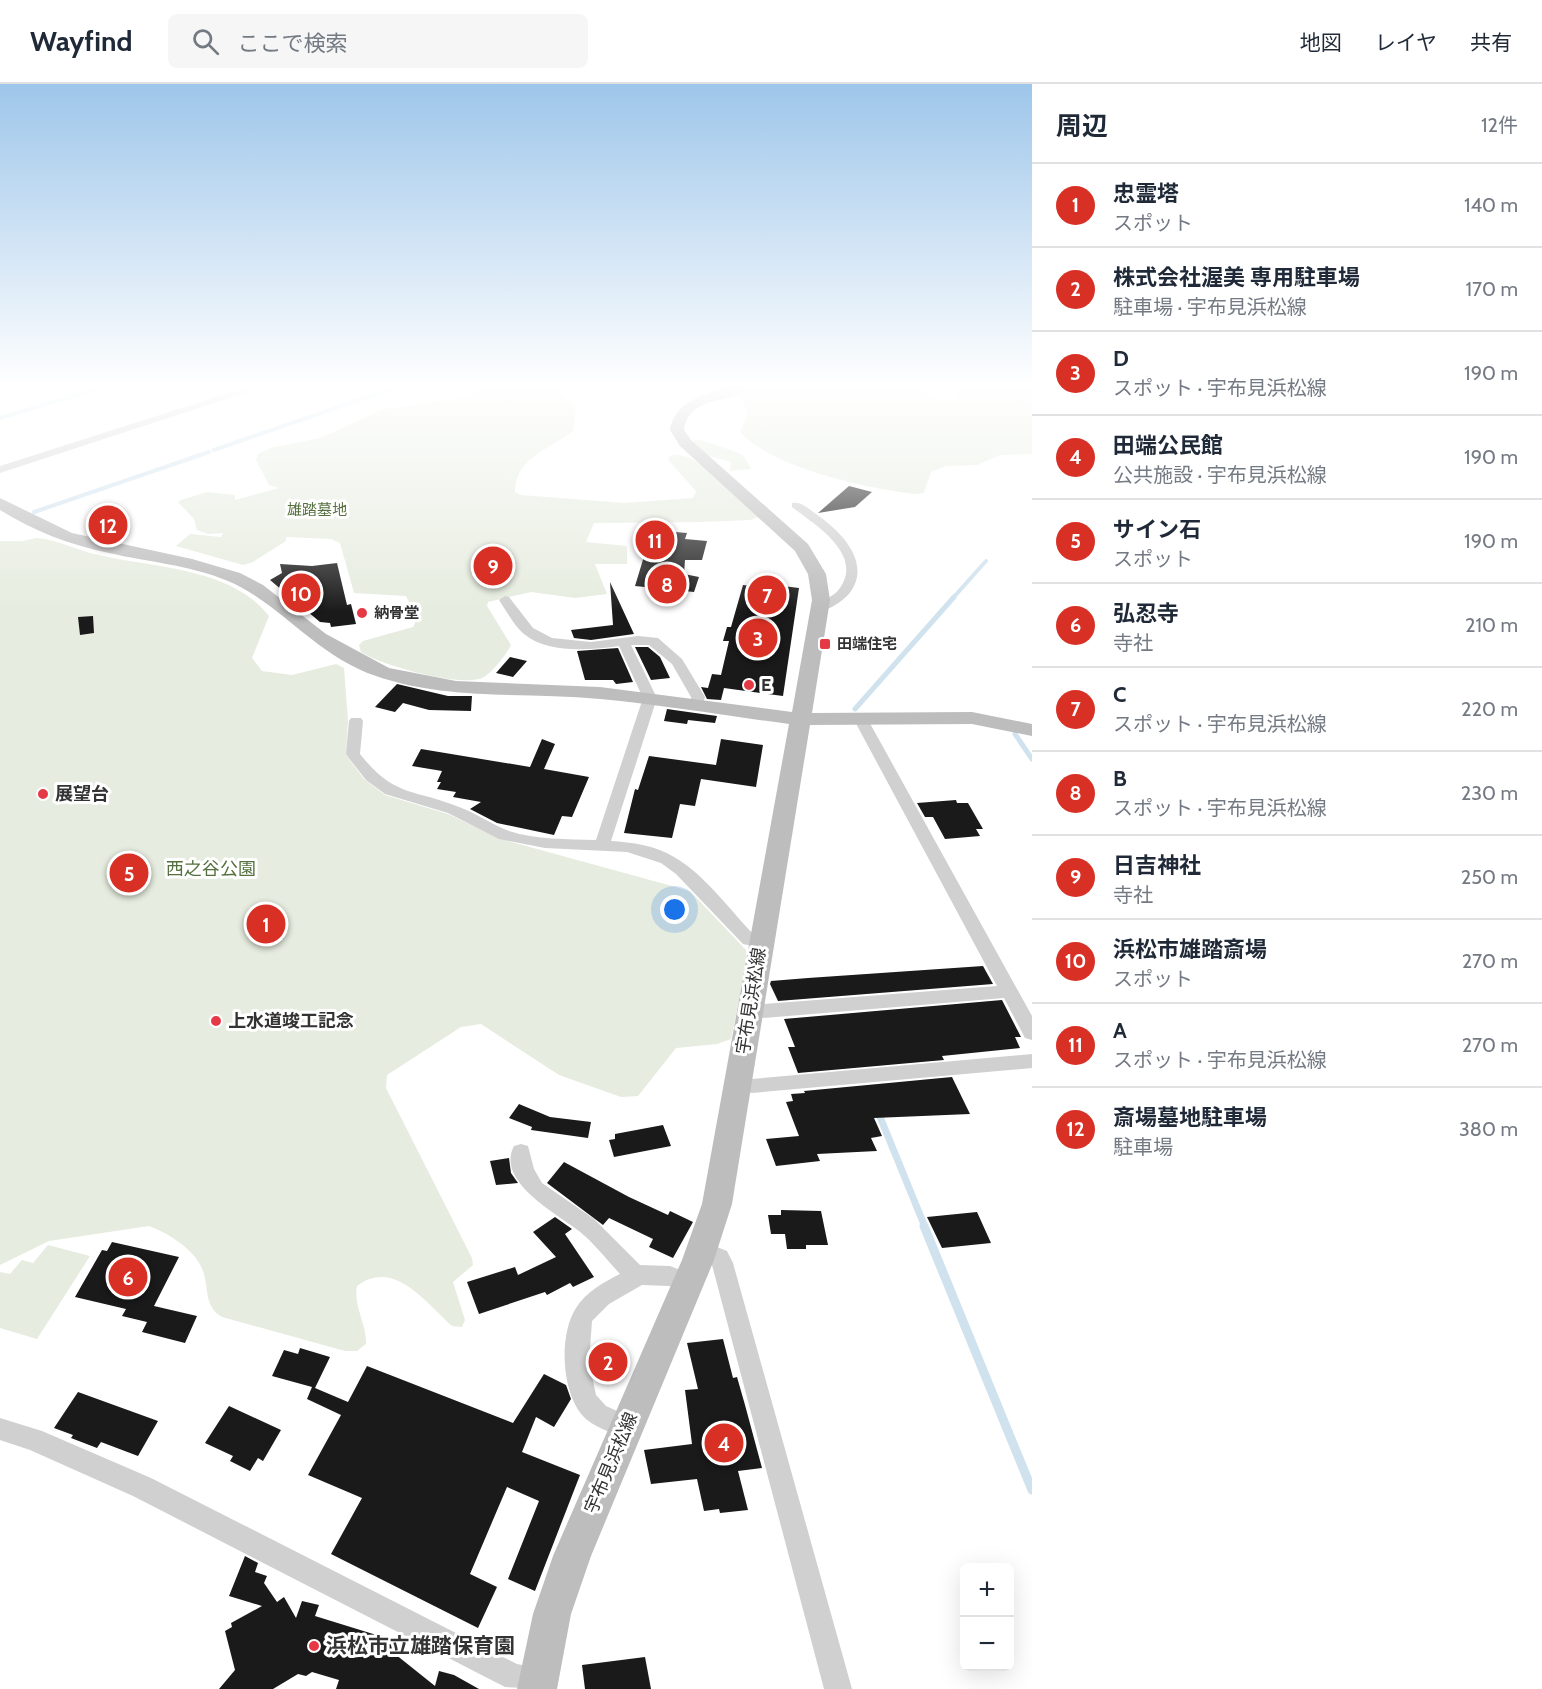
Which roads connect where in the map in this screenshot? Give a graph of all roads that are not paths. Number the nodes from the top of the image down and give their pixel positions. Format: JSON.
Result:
{"nodes":[{"id":1,"x":25,"y":462,"type":"edge"},
{"id":2,"x":707,"y":462,"type":"edge"},
{"id":3,"x":0,"y":470,"type":"edge"},
{"id":4,"x":0,"y":503,"type":"edge"},
{"id":5,"x":796,"y":505,"type":"dead end"},
{"id":6,"x":505,"y":600,"type":"dead end"},
{"id":7,"x":820,"y":608,"type":"junction"},
{"id":8,"x":623,"y":642,"type":"junction"},
{"id":9,"x":650,"y":698,"type":"junction"},
{"id":10,"x":697,"y":704,"type":"junction"},
{"id":11,"x":800,"y":718,"type":"junction"},
{"id":12,"x":860,"y":718,"type":"junction"},
{"id":13,"x":356,"y":721,"type":"dead end"},
{"id":14,"x":1032,"y":730,"type":"edge"},
{"id":15,"x":602,"y":845,"type":"junction"},
{"id":16,"x":761,"y":942,"type":"junction"},
{"id":17,"x":1009,"y":991,"type":"junction"},
{"id":18,"x":750,"y":1009,"type":"junction"},
{"id":19,"x":1032,"y":1033,"type":"edge"},
{"id":20,"x":1032,"y":1061,"type":"edge"},
{"id":21,"x":738,"y":1083,"type":"junction"},
{"id":22,"x":521,"y":1152,"type":"dead end"},
{"id":23,"x":702,"y":1250,"type":"junction"},
{"id":24,"x":639,"y":1276,"type":"junction"},
{"id":25,"x":688,"y":1283,"type":"junction"},
{"id":26,"x":627,"y":1427,"type":"junction"},
{"id":27,"x":0,"y":1429,"type":"edge"},
{"id":28,"x":538,"y":1685,"type":"edge"},
{"id":29,"x":838,"y":1689,"type":"edge"}],
"edges":[{"from":1,"to":3,"type":"street"},
{"from":2,"to":7,"type":"main road","name":"宇布見浜松線"},
{"from":4,"to":9,"type":"main road"},
{"from":5,"to":7,"type":"street"},
{"from":6,"to":8,"type":"street"},
{"from":7,"to":11,"type":"main road","name":"宇布見浜松線"},
{"from":8,"to":9,"type":"street"},
{"from":8,"to":10,"type":"street"},
{"from":9,"to":10,"type":"main road"},
{"from":9,"to":15,"type":"street"},
{"from":10,"to":11,"type":"main road"},
{"from":11,"to":12,"type":"main road"},
{"from":11,"to":16,"type":"main road","name":"宇布見浜松線"},
{"from":12,"to":14,"type":"main road"},
{"from":12,"to":17,"type":"street"},
{"from":13,"to":15,"type":"street"},
{"from":15,"to":16,"type":"street"},
{"from":16,"to":18,"type":"main road","name":"宇布見浜松線"},
{"from":17,"to":18,"type":"street"},
{"from":17,"to":19,"type":"street"},
{"from":18,"to":21,"type":"main road","name":"宇布見浜松線"},
{"from":20,"to":21,"type":"street"},
{"from":21,"to":23,"type":"main road","name":"宇布見浜松線"},
{"from":22,"to":24,"type":"street"},
{"from":23,"to":25,"type":"main road","name":"宇布見浜松線"},
{"from":23,"to":29,"type":"street"},
{"from":24,"to":25,"type":"street"},
{"from":24,"to":26,"type":"street"},
{"from":25,"to":26,"type":"main road","name":"宇布見浜松線"},
{"from":26,"to":28,"type":"main road","name":"宇布見浜松線"},
{"from":27,"to":28,"type":"street"}]}
